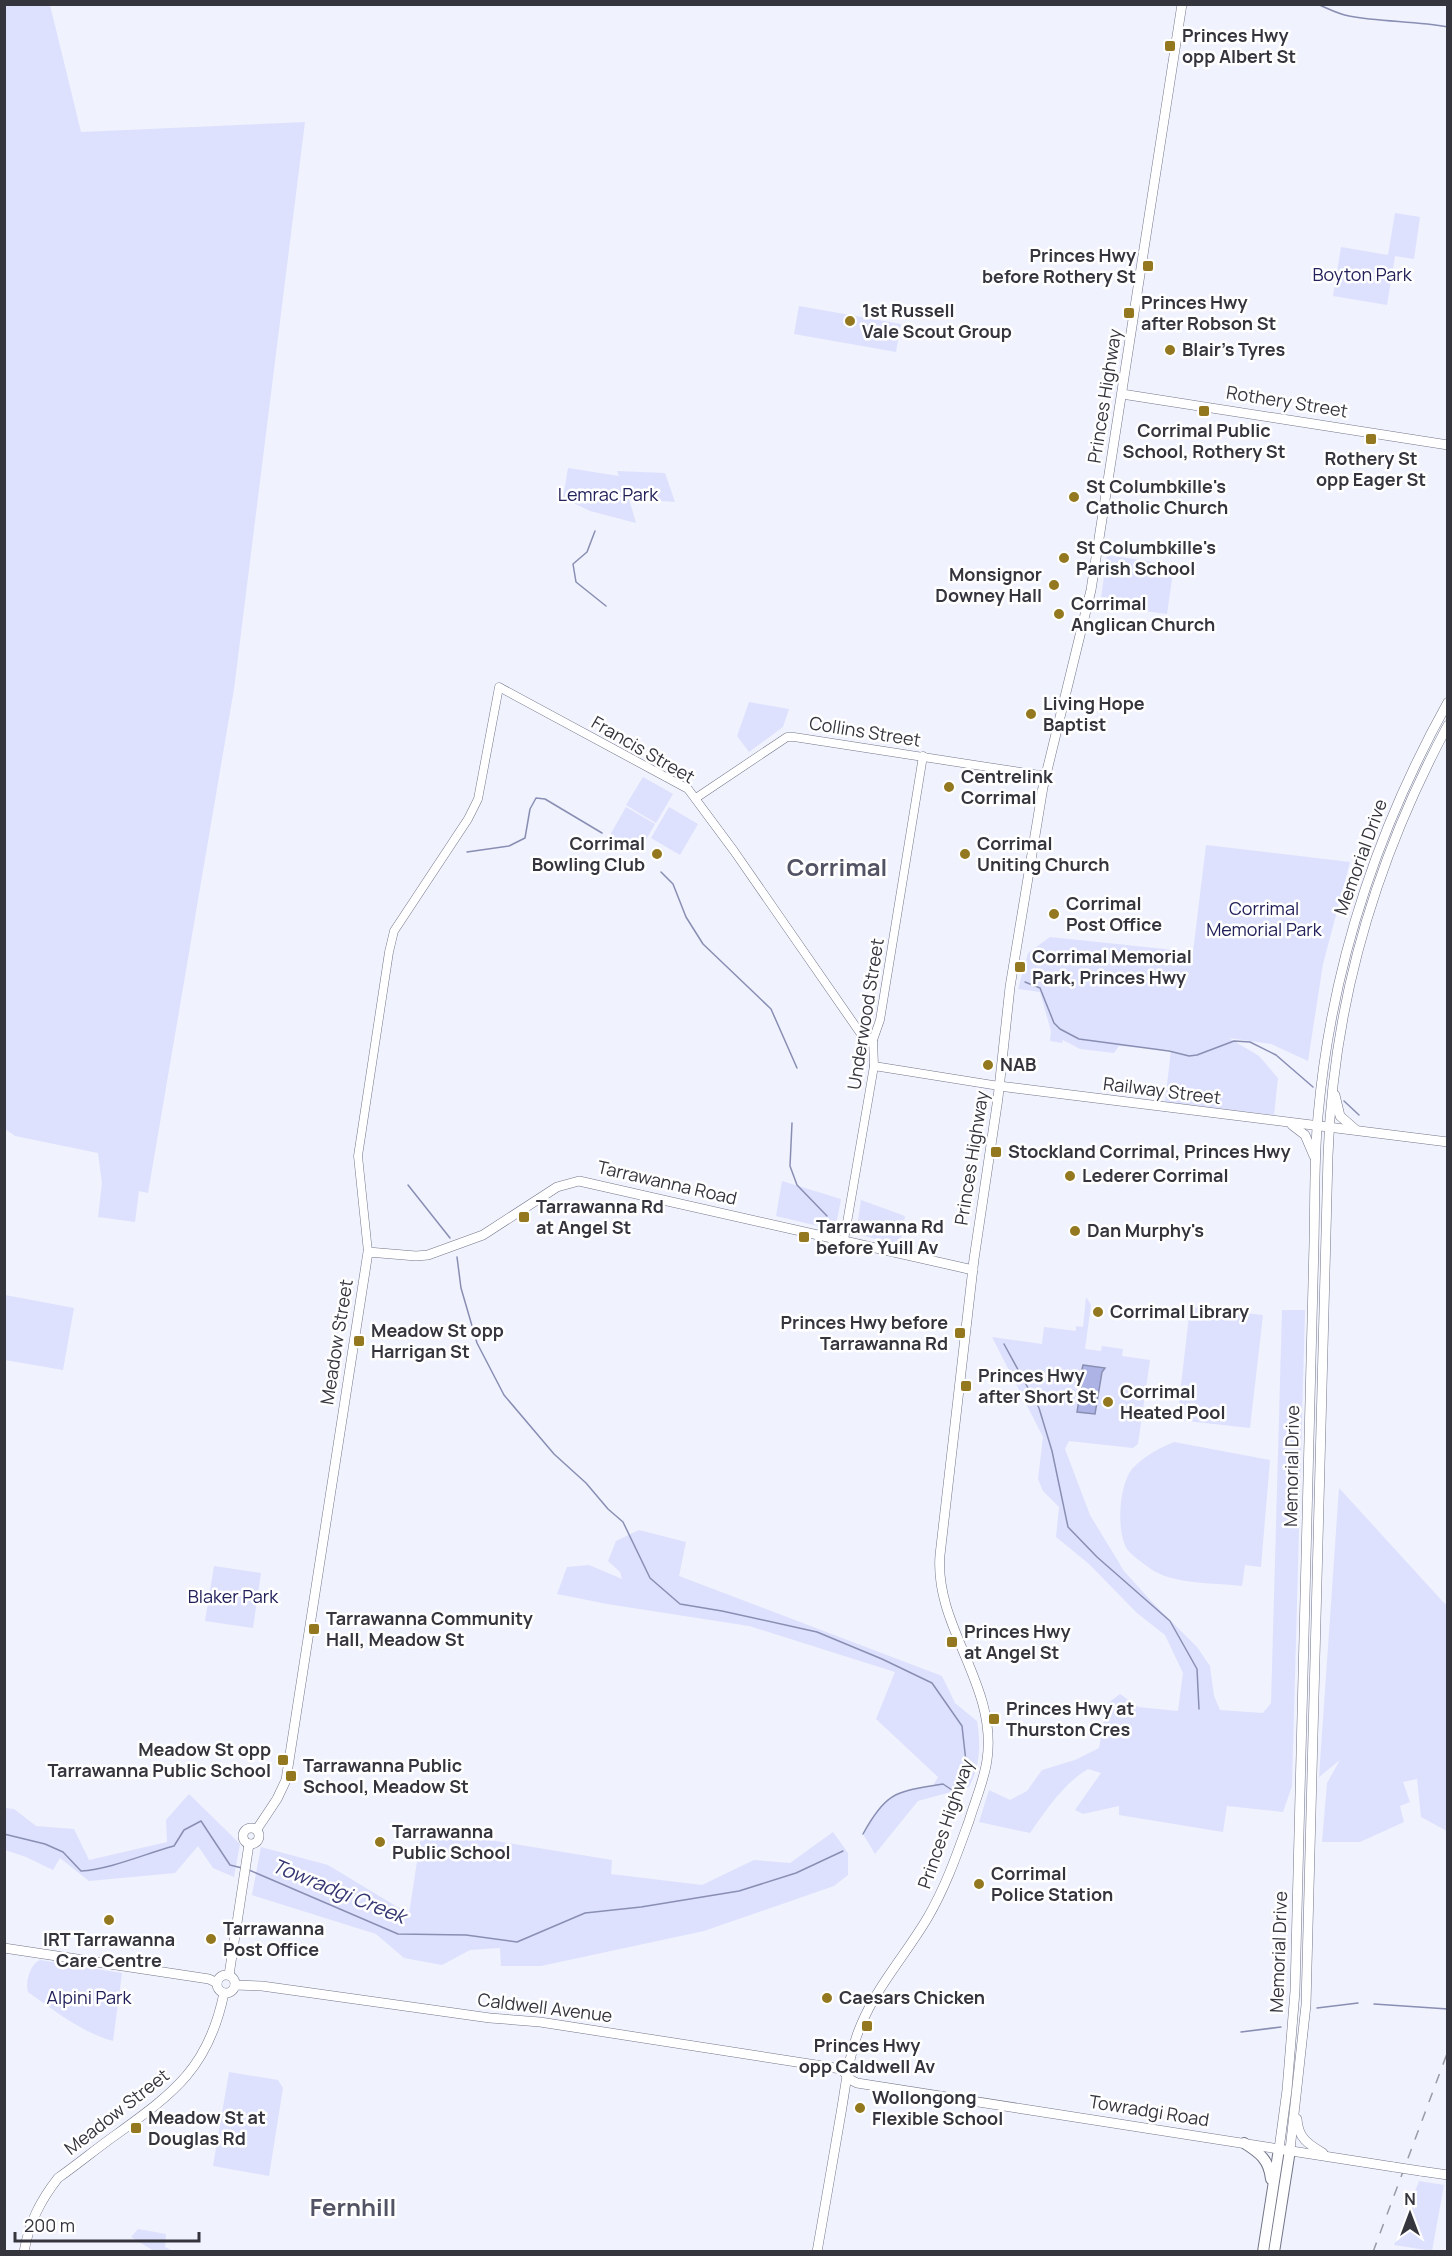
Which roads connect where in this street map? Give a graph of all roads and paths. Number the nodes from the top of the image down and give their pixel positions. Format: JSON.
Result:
{"nodes":[{"id":1,"x":1182,"y":4,"type":"edge"},
{"id":2,"x":1122,"y":394,"type":"junction"},
{"id":3,"x":1448,"y":446,"type":"edge"},
{"id":4,"x":499,"y":687,"type":"joint"},
{"id":5,"x":1448,"y":702,"type":"edge"},
{"id":6,"x":1448,"y":725,"type":"edge"},
{"id":7,"x":923,"y":756,"type":"junction"},
{"id":8,"x":1046,"y":776,"type":"junction"},
{"id":9,"x":696,"y":798,"type":"junction"},
{"id":10,"x":873,"y":1040,"type":"junction"},
{"id":11,"x":873,"y":1066,"type":"junction"},
{"id":12,"x":1334,"y":1074,"type":"junction"},
{"id":13,"x":999,"y":1086,"type":"junction"},
{"id":14,"x":1285,"y":1122,"type":"junction"},
{"id":15,"x":1317,"y":1126,"type":"junction"},
{"id":16,"x":1329,"y":1128,"type":"junction"},
{"id":17,"x":1359,"y":1131,"type":"junction"},
{"id":18,"x":1448,"y":1142,"type":"edge"},
{"id":19,"x":1316,"y":1164,"type":"junction"},
{"id":20,"x":844,"y":1240,"type":"junction"},
{"id":21,"x":368,"y":1252,"type":"junction"},
{"id":22,"x":973,"y":1270,"type":"junction"},
{"id":23,"x":4,"y":1948,"type":"edge"},
{"id":24,"x":229,"y":1975,"type":"junction"},
{"id":25,"x":217,"y":1983,"type":"junction"},
{"id":26,"x":236,"y":1985,"type":"junction"},
{"id":27,"x":224,"y":1993,"type":"junction"},
{"id":28,"x":847,"y":2075,"type":"junction"},
{"id":29,"x":1297,"y":2099,"type":"junction"},
{"id":30,"x":1244,"y":2143,"type":"junction"},
{"id":31,"x":1284,"y":2149,"type":"junction"},
{"id":32,"x":1328,"y":2156,"type":"junction"},
{"id":33,"x":1448,"y":2175,"type":"edge"},
{"id":34,"x":1271,"y":2198,"type":"junction"},
{"id":35,"x":24,"y":2252,"type":"edge"},
{"id":36,"x":817,"y":2252,"type":"edge"},
{"id":37,"x":1263,"y":2252,"type":"edge"},
{"id":38,"x":1274,"y":2252,"type":"edge"}],
"edges":[{"from":1,"to":2,"type":"main road","name":"Princes Highway"},
{"from":2,"to":3,"type":"main road","name":"Rothery Street"},
{"from":2,"to":8,"type":"main road","name":"Princes Highway"},
{"from":4,"to":9,"type":"street","name":"Francis Street"},
{"from":4,"to":21,"type":"street","name":"Meadow Street"},
{"from":5,"to":15,"type":"main road","name":"Memorial Drive"},
{"from":6,"to":12,"type":"main road","name":"Memorial Drive"},
{"from":7,"to":8,"type":"street","name":"Collins Street"},
{"from":7,"to":9,"type":"street","name":"Collins Street"},
{"from":7,"to":10,"type":"street","name":"Underwood Street"},
{"from":8,"to":13,"type":"main road","name":"Princes Highway"},
{"from":9,"to":10,"type":"street","name":"Francis Street"},
{"from":10,"to":11,"type":"street","name":"Underwood Street"},
{"from":11,"to":13,"type":"street","name":"Railway Street"},
{"from":11,"to":20,"type":"street","name":"Underwood Street"},
{"from":12,"to":16,"type":"main road","name":"Memorial Drive"},
{"from":12,"to":17,"type":"main road"},
{"from":13,"to":14,"type":"main road","name":"Railway Street"},
{"from":13,"to":22,"type":"main road","name":"Princes Highway"},
{"from":14,"to":15,"type":"main road","name":"Railway Street"},
{"from":14,"to":19,"type":"main road"},
{"from":15,"to":16,"type":"main road","name":"Railway Street"},
{"from":15,"to":19,"type":"main road","name":"Memorial Drive"},
{"from":16,"to":17,"type":"main road","name":"Railway Street"},
{"from":16,"to":29,"type":"main road","name":"Memorial Drive"},
{"from":17,"to":18,"type":"main road","name":"Railway Street"},
{"from":19,"to":31,"type":"main road","name":"Memorial Drive"},
{"from":20,"to":21,"type":"main road","name":"Tarrawanna Road"},
{"from":20,"to":22,"type":"main road","name":"Tarrawanna Road"},
{"from":21,"to":24,"type":"main road","name":"Meadow Street"},
{"from":22,"to":28,"type":"main road","name":"Princes Highway"},
{"from":23,"to":25,"type":"main road"},
{"from":24,"to":25,"type":"main road"},
{"from":24,"to":26,"type":"main road"},
{"from":25,"to":27,"type":"main road"},
{"from":26,"to":27,"type":"main road"},
{"from":26,"to":28,"type":"main road","name":"Caldwell Avenue"},
{"from":27,"to":35,"type":"main road","name":"Meadow Street"},
{"from":28,"to":30,"type":"main road","name":"Towradgi Road"},
{"from":28,"to":36,"type":"main road","name":"Princes Highway"},
{"from":29,"to":31,"type":"main road","name":"Memorial Drive"},
{"from":29,"to":32,"type":"main road"},
{"from":30,"to":31,"type":"main road","name":"Towradgi Road"},
{"from":30,"to":34,"type":"highway"},
{"from":31,"to":32,"type":"main road","name":"Towradgi Road"},
{"from":31,"to":34,"type":"highway","name":"Memorial Drive"},
{"from":31,"to":38,"type":"highway","name":"Memorial Drive"},
{"from":32,"to":33,"type":"main road","name":"Towradgi Road","bridge":true},
{"from":34,"to":37,"type":"highway","name":"Memorial Drive"}]}
